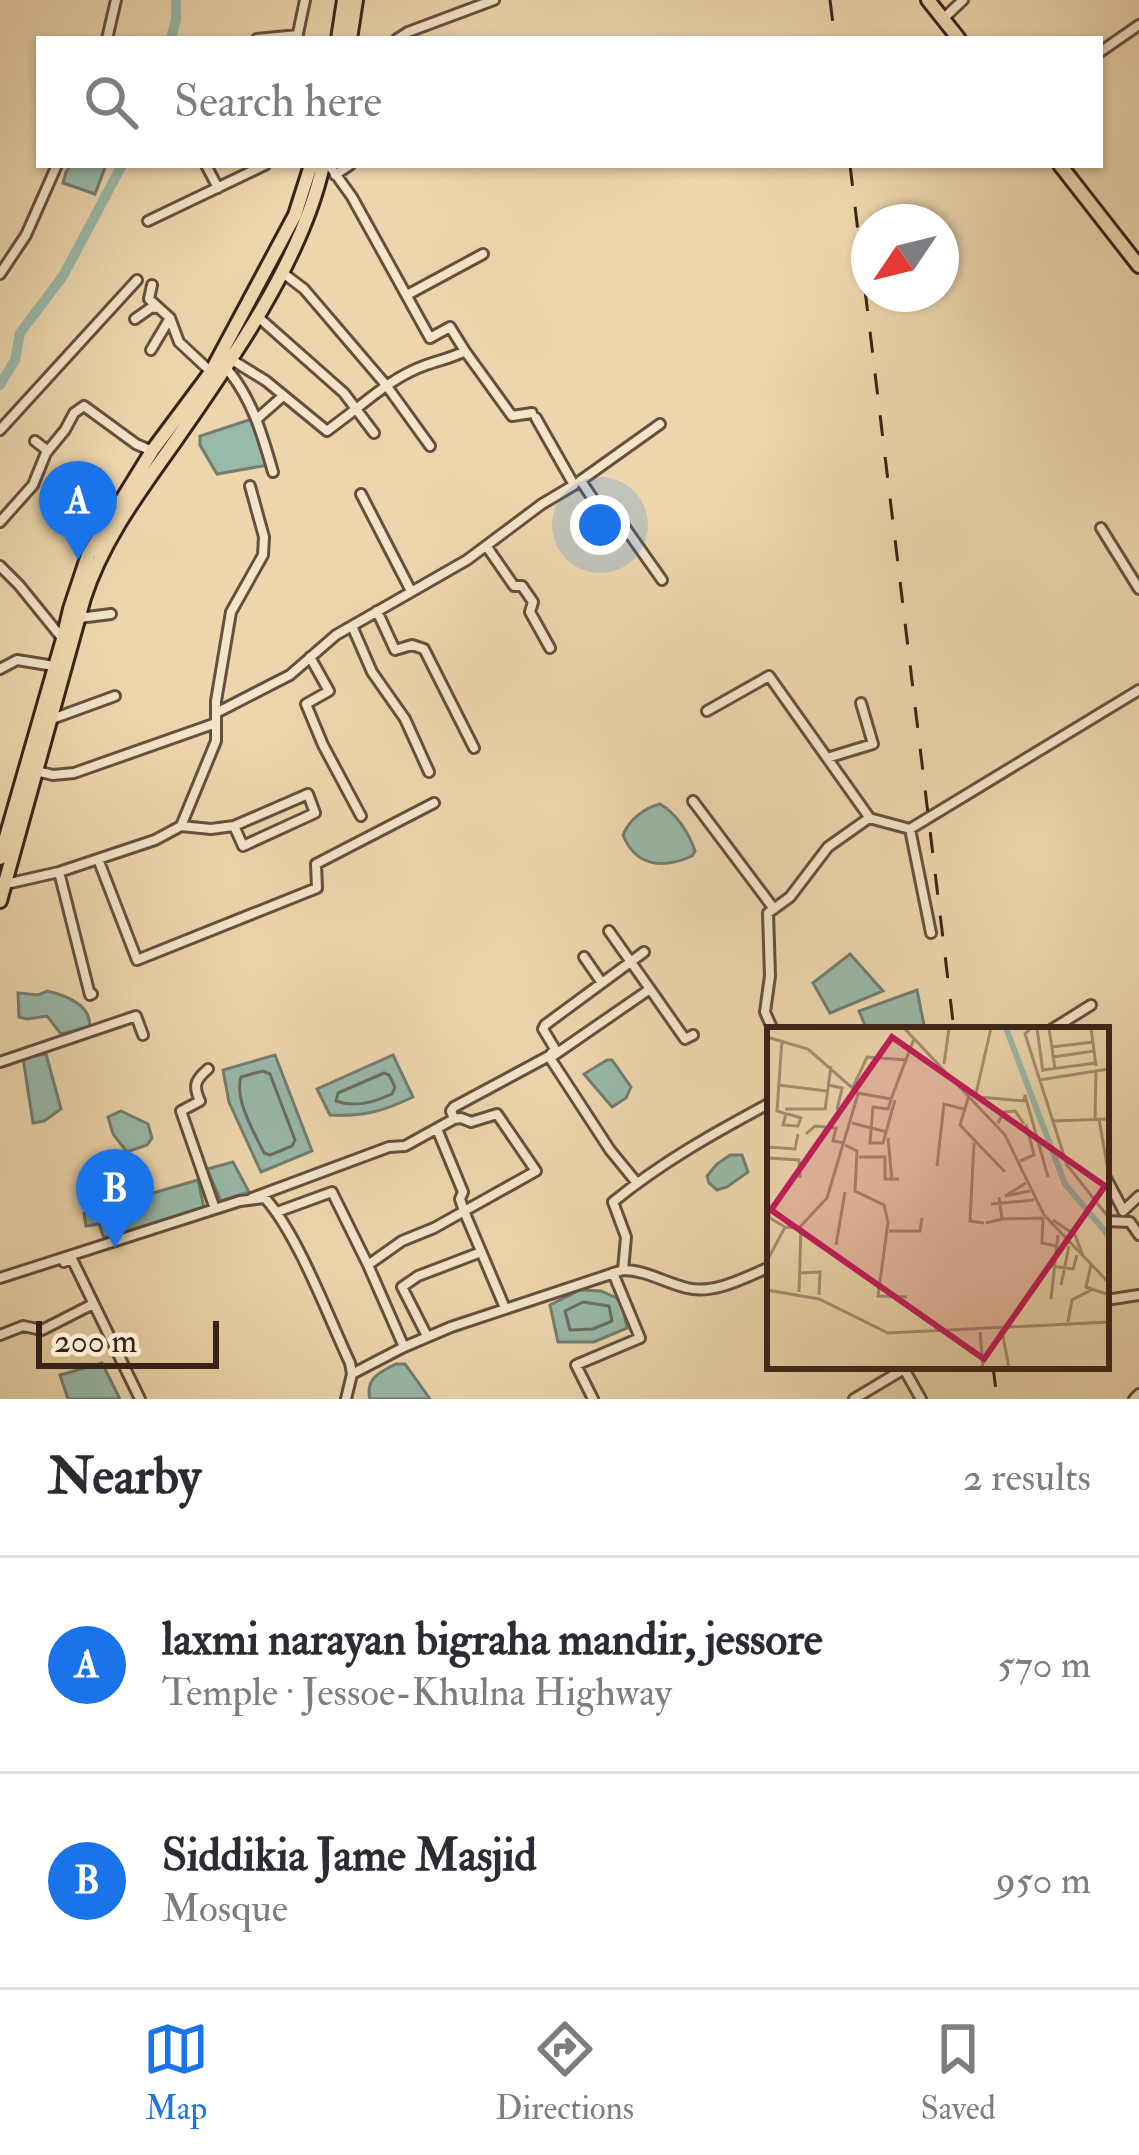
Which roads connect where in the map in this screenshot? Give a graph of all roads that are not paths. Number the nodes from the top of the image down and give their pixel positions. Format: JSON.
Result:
{"nodes":[{"id":1,"x":116,"y":0,"type":"edge"},
{"id":2,"x":305,"y":0,"type":"edge"},
{"id":3,"x":344,"y":0,"type":"edge"},
{"id":4,"x":356,"y":0,"type":"edge"},
{"id":5,"x":494,"y":0,"type":"edge"},
{"id":6,"x":928,"y":0,"type":"edge"},
{"id":7,"x":963,"y":0,"type":"edge"},
{"id":8,"x":478,"y":3,"type":"edge"},
{"id":9,"x":943,"y":19,"type":"junction"},
{"id":10,"x":1139,"y":25,"type":"edge"},
{"id":11,"x":418,"y":28,"type":"junction"},
{"id":12,"x":107,"y":36,"type":"edge"},
{"id":13,"x":297,"y":36,"type":"edge"},
{"id":14,"x":338,"y":36,"type":"edge"},
{"id":15,"x":350,"y":36,"type":"edge"},
{"id":16,"x":403,"y":36,"type":"edge"},
{"id":17,"x":421,"y":36,"type":"edge"},
{"id":18,"x":957,"y":36,"type":"edge"},
{"id":19,"x":1103,"y":50,"type":"edge"},
{"id":20,"x":56,"y":168,"type":"edge"},
{"id":21,"x":208,"y":168,"type":"edge"},
{"id":22,"x":258,"y":168,"type":"edge"},
{"id":23,"x":310,"y":168,"type":"edge"},
{"id":24,"x":329,"y":168,"type":"edge"},
{"id":25,"x":1062,"y":168,"type":"edge"},
{"id":26,"x":218,"y":188,"type":"junction"},
{"id":27,"x":148,"y":221,"type":"dead end"},
{"id":28,"x":484,"y":254,"type":"dead end"},
{"id":29,"x":1139,"y":266,"type":"edge"},
{"id":30,"x":281,"y":272,"type":"junction"},
{"id":31,"x":0,"y":274,"type":"edge"},
{"id":32,"x":137,"y":280,"type":"dead end"},
{"id":33,"x":152,"y":285,"type":"dead end"},
{"id":34,"x":407,"y":295,"type":"junction"},
{"id":35,"x":256,"y":315,"type":"junction"},
{"id":36,"x":170,"y":318,"type":"junction"},
{"id":37,"x":135,"y":319,"type":"dead end"},
{"id":38,"x":151,"y":350,"type":"dead end"},
{"id":39,"x":465,"y":351,"type":"junction"},
{"id":40,"x":229,"y":364,"type":"junction"},
{"id":41,"x":211,"y":372,"type":"junction"},
{"id":42,"x":386,"y":385,"type":"junction"},
{"id":43,"x":284,"y":395,"type":"junction"},
{"id":44,"x":356,"y":409,"type":"junction"},
{"id":45,"x":258,"y":418,"type":"junction"},
{"id":46,"x":660,"y":424,"type":"dead end"},
{"id":47,"x":0,"y":430,"type":"edge"},
{"id":48,"x":374,"y":433,"type":"dead end"},
{"id":49,"x":35,"y":441,"type":"dead end"},
{"id":50,"x":430,"y":446,"type":"dead end"},
{"id":51,"x":48,"y":452,"type":"junction"},
{"id":52,"x":152,"y":452,"type":"junction"},
{"id":53,"x":273,"y":472,"type":"dead end"},
{"id":54,"x":577,"y":483,"type":"junction"},
{"id":55,"x":250,"y":485,"type":"dead end"},
{"id":56,"x":361,"y":494,"type":"dead end"},
{"id":57,"x":0,"y":522,"type":"edge"},
{"id":58,"x":1101,"y":529,"type":"dead end"},
{"id":59,"x":487,"y":547,"type":"junction"},
{"id":60,"x":0,"y":566,"type":"edge"},
{"id":61,"x":662,"y":580,"type":"dead end"},
{"id":62,"x":1139,"y":590,"type":"edge"},
{"id":63,"x":411,"y":591,"type":"junction"},
{"id":64,"x":376,"y":611,"type":"junction"},
{"id":65,"x":111,"y":614,"type":"dead end"},
{"id":66,"x":80,"y":618,"type":"junction"},
{"id":67,"x":352,"y":626,"type":"junction"},
{"id":68,"x":63,"y":639,"type":"junction"},
{"id":69,"x":550,"y":648,"type":"dead end"},
{"id":70,"x":310,"y":657,"type":"junction"},
{"id":71,"x":56,"y":666,"type":"junction"},
{"id":72,"x":0,"y":668,"type":"edge"},
{"id":73,"x":1139,"y":690,"type":"edge"},
{"id":74,"x":115,"y":696,"type":"dead end"},
{"id":75,"x":862,"y":703,"type":"dead end"},
{"id":76,"x":707,"y":712,"type":"dead end"},
{"id":77,"x":216,"y":718,"type":"junction"},
{"id":78,"x":51,"y":720,"type":"junction"},
{"id":79,"x":474,"y":748,"type":"dead end"},
{"id":80,"x":827,"y":758,"type":"junction"},
{"id":81,"x":36,"y":770,"type":"junction"},
{"id":82,"x":428,"y":772,"type":"dead end"},
{"id":83,"x":693,"y":801,"type":"dead end"},
{"id":84,"x":434,"y":802,"type":"dead end"},
{"id":85,"x":361,"y":816,"type":"dead end"},
{"id":86,"x":869,"y":818,"type":"junction"},
{"id":87,"x":181,"y":826,"type":"junction"},
{"id":88,"x":233,"y":826,"type":"junction"},
{"id":89,"x":910,"y":830,"type":"junction"},
{"id":90,"x":5,"y":848,"type":"edge"},
{"id":91,"x":98,"y":859,"type":"junction"},
{"id":92,"x":59,"y":872,"type":"junction"},
{"id":93,"x":3,"y":885,"type":"junction"},
{"id":94,"x":0,"y":901,"type":"edge"},
{"id":95,"x":774,"y":909,"type":"junction"},
{"id":96,"x":609,"y":932,"type":"dead end"},
{"id":97,"x":931,"y":933,"type":"dead end"},
{"id":98,"x":644,"y":952,"type":"dead end"},
{"id":99,"x":584,"y":957,"type":"dead end"},
{"id":100,"x":630,"y":962,"type":"junction"},
{"id":101,"x":602,"y":983,"type":"junction"},
{"id":102,"x":650,"y":988,"type":"junction"},
{"id":103,"x":92,"y":994,"type":"dead end"},
{"id":104,"x":1091,"y":1005,"type":"dead end"},
{"id":105,"x":771,"y":1027,"type":"edge"},
{"id":106,"x":1057,"y":1027,"type":"edge"},
{"id":107,"x":143,"y":1035,"type":"dead end"},
{"id":108,"x":693,"y":1035,"type":"dead end"},
{"id":109,"x":0,"y":1062,"type":"edge"},
{"id":110,"x":208,"y":1069,"type":"dead end"},
{"id":111,"x":767,"y":1105,"type":"edge"},
{"id":112,"x":454,"y":1119,"type":"junction"},
{"id":113,"x":436,"y":1130,"type":"junction"},
{"id":114,"x":637,"y":1183,"type":"junction"},
{"id":115,"x":1109,"y":1183,"type":"edge"},
{"id":116,"x":1139,"y":1196,"type":"edge"},
{"id":117,"x":252,"y":1198,"type":"junction"},
{"id":118,"x":215,"y":1209,"type":"junction"},
{"id":119,"x":1124,"y":1210,"type":"junction"},
{"id":120,"x":464,"y":1211,"type":"junction"},
{"id":121,"x":277,"y":1212,"type":"junction"},
{"id":122,"x":1110,"y":1220,"type":"edge"},
{"id":123,"x":1139,"y":1235,"type":"edge"},
{"id":124,"x":482,"y":1252,"type":"junction"},
{"id":125,"x":368,"y":1265,"type":"junction"},
{"id":126,"x":767,"y":1268,"type":"edge"},
{"id":127,"x":618,"y":1271,"type":"junction"},
{"id":128,"x":0,"y":1280,"type":"edge"},
{"id":129,"x":1139,"y":1294,"type":"edge"},
{"id":130,"x":1109,"y":1299,"type":"edge"},
{"id":131,"x":93,"y":1304,"type":"junction"},
{"id":132,"x":505,"y":1308,"type":"junction"},
{"id":133,"x":0,"y":1335,"type":"edge"},
{"id":134,"x":427,"y":1336,"type":"junction"},
{"id":135,"x":404,"y":1347,"type":"junction"},
{"id":136,"x":901,"y":1369,"type":"edge"},
{"id":137,"x":904,"y":1369,"type":"edge"},
{"id":138,"x":352,"y":1374,"type":"junction"},
{"id":139,"x":140,"y":1399,"type":"edge"},
{"id":140,"x":346,"y":1399,"type":"edge"},
{"id":141,"x":593,"y":1399,"type":"edge"},
{"id":142,"x":854,"y":1399,"type":"edge"},
{"id":143,"x":921,"y":1399,"type":"edge"}],
"edges":[{"from":1,"to":12,"type":"street"},
{"from":2,"to":13,"type":"street"},
{"from":3,"to":14,"type":"highway"},
{"from":4,"to":15,"type":"highway"},
{"from":5,"to":8,"type":"street"},
{"from":6,"to":9,"type":"highway"},
{"from":7,"to":9,"type":"street"},
{"from":8,"to":11,"type":"street"},
{"from":9,"to":18,"type":"highway"},
{"from":10,"to":19,"type":"street"},
{"from":11,"to":16,"type":"street"},
{"from":11,"to":17,"type":"street"},
{"from":20,"to":31,"type":"street"},
{"from":21,"to":26,"type":"street"},
{"from":22,"to":26,"type":"street"},
{"from":23,"to":41,"type":"highway"},
{"from":24,"to":30,"type":"highway"},
{"from":24,"to":34,"type":"street"},
{"from":25,"to":29,"type":"highway"},
{"from":26,"to":27,"type":"street"},
{"from":28,"to":34,"type":"street"},
{"from":30,"to":35,"type":"highway"},
{"from":30,"to":42,"type":"street"},
{"from":32,"to":47,"type":"street"},
{"from":33,"to":36,"type":"street"},
{"from":34,"to":39,"type":"street"},
{"from":35,"to":40,"type":"highway"},
{"from":35,"to":44,"type":"street"},
{"from":36,"to":37,"type":"street"},
{"from":36,"to":38,"type":"street"},
{"from":36,"to":41,"type":"street"},
{"from":39,"to":42,"type":"street"},
{"from":39,"to":54,"type":"street"},
{"from":40,"to":43,"type":"street"},
{"from":40,"to":45,"type":"street"},
{"from":40,"to":66,"type":"highway"},
{"from":41,"to":52,"type":"highway"},
{"from":42,"to":44,"type":"street"},
{"from":42,"to":50,"type":"street"},
{"from":43,"to":44,"type":"street"},
{"from":43,"to":45,"type":"street"},
{"from":44,"to":48,"type":"street"},
{"from":45,"to":53,"type":"street"},
{"from":46,"to":54,"type":"street"},
{"from":49,"to":51,"type":"street"},
{"from":51,"to":52,"type":"street"},
{"from":51,"to":57,"type":"street"},
{"from":52,"to":68,"type":"highway"},
{"from":54,"to":59,"type":"street"},
{"from":54,"to":61,"type":"street"},
{"from":55,"to":77,"type":"street"},
{"from":56,"to":63,"type":"street"},
{"from":58,"to":62,"type":"street"},
{"from":59,"to":63,"type":"street"},
{"from":59,"to":69,"type":"street"},
{"from":60,"to":68,"type":"street"},
{"from":63,"to":64,"type":"street"},
{"from":64,"to":67,"type":"street"},
{"from":64,"to":79,"type":"street"},
{"from":65,"to":66,"type":"street"},
{"from":66,"to":78,"type":"highway"},
{"from":67,"to":70,"type":"street"},
{"from":67,"to":82,"type":"street"},
{"from":68,"to":71,"type":"highway"},
{"from":70,"to":77,"type":"street"},
{"from":70,"to":85,"type":"street"},
{"from":71,"to":72,"type":"street"},
{"from":71,"to":90,"type":"highway"},
{"from":73,"to":89,"type":"street"},
{"from":74,"to":78,"type":"street"},
{"from":75,"to":80,"type":"street"},
{"from":76,"to":80,"type":"street"},
{"from":77,"to":81,"type":"street"},
{"from":77,"to":87,"type":"street"},
{"from":78,"to":81,"type":"highway"},
{"from":80,"to":86,"type":"street"},
{"from":81,"to":90,"type":"highway"},
{"from":83,"to":95,"type":"street"},
{"from":84,"to":91,"type":"street"},
{"from":86,"to":89,"type":"street"},
{"from":86,"to":95,"type":"street"},
{"from":87,"to":88,"type":"street"},
{"from":87,"to":91,"type":"street"},
{"from":88,"to":88,"type":"street"},
{"from":89,"to":97,"type":"street"},
{"from":90,"to":93,"type":"highway"},
{"from":91,"to":92,"type":"street"},
{"from":92,"to":93,"type":"street"},
{"from":92,"to":103,"type":"street"},
{"from":93,"to":94,"type":"highway"},
{"from":95,"to":105,"type":"street"},
{"from":96,"to":100,"type":"street"},
{"from":98,"to":100,"type":"street"},
{"from":99,"to":101,"type":"street"},
{"from":100,"to":101,"type":"street"},
{"from":100,"to":102,"type":"street"},
{"from":101,"to":112,"type":"street"},
{"from":102,"to":108,"type":"street"},
{"from":102,"to":114,"type":"street"},
{"from":104,"to":106,"type":"street"},
{"from":107,"to":109,"type":"street"},
{"from":110,"to":118,"type":"street"},
{"from":111,"to":114,"type":"street"},
{"from":112,"to":113,"type":"street"},
{"from":112,"to":120,"type":"street"},
{"from":113,"to":117,"type":"street"},
{"from":113,"to":120,"type":"street"},
{"from":114,"to":127,"type":"street"},
{"from":115,"to":119,"type":"street"},
{"from":116,"to":119,"type":"street"},
{"from":117,"to":118,"type":"street"},
{"from":117,"to":121,"type":"street"},
{"from":118,"to":128,"type":"street"},
{"from":119,"to":122,"type":"street"},
{"from":120,"to":124,"type":"street"},
{"from":120,"to":125,"type":"street"},
{"from":121,"to":125,"type":"street"},
{"from":121,"to":138,"type":"street"},
{"from":122,"to":123,"type":"street"},
{"from":124,"to":132,"type":"street"},
{"from":124,"to":134,"type":"street"},
{"from":125,"to":135,"type":"street"},
{"from":126,"to":127,"type":"street"},
{"from":127,"to":132,"type":"street"},
{"from":127,"to":141,"type":"street"},
{"from":128,"to":131,"type":"street"},
{"from":129,"to":130,"type":"street"},
{"from":131,"to":133,"type":"street"},
{"from":131,"to":139,"type":"street"},
{"from":132,"to":134,"type":"street"},
{"from":134,"to":135,"type":"street"},
{"from":135,"to":138,"type":"street"},
{"from":136,"to":142,"type":"street"},
{"from":137,"to":143,"type":"street"},
{"from":138,"to":140,"type":"street"}]}
